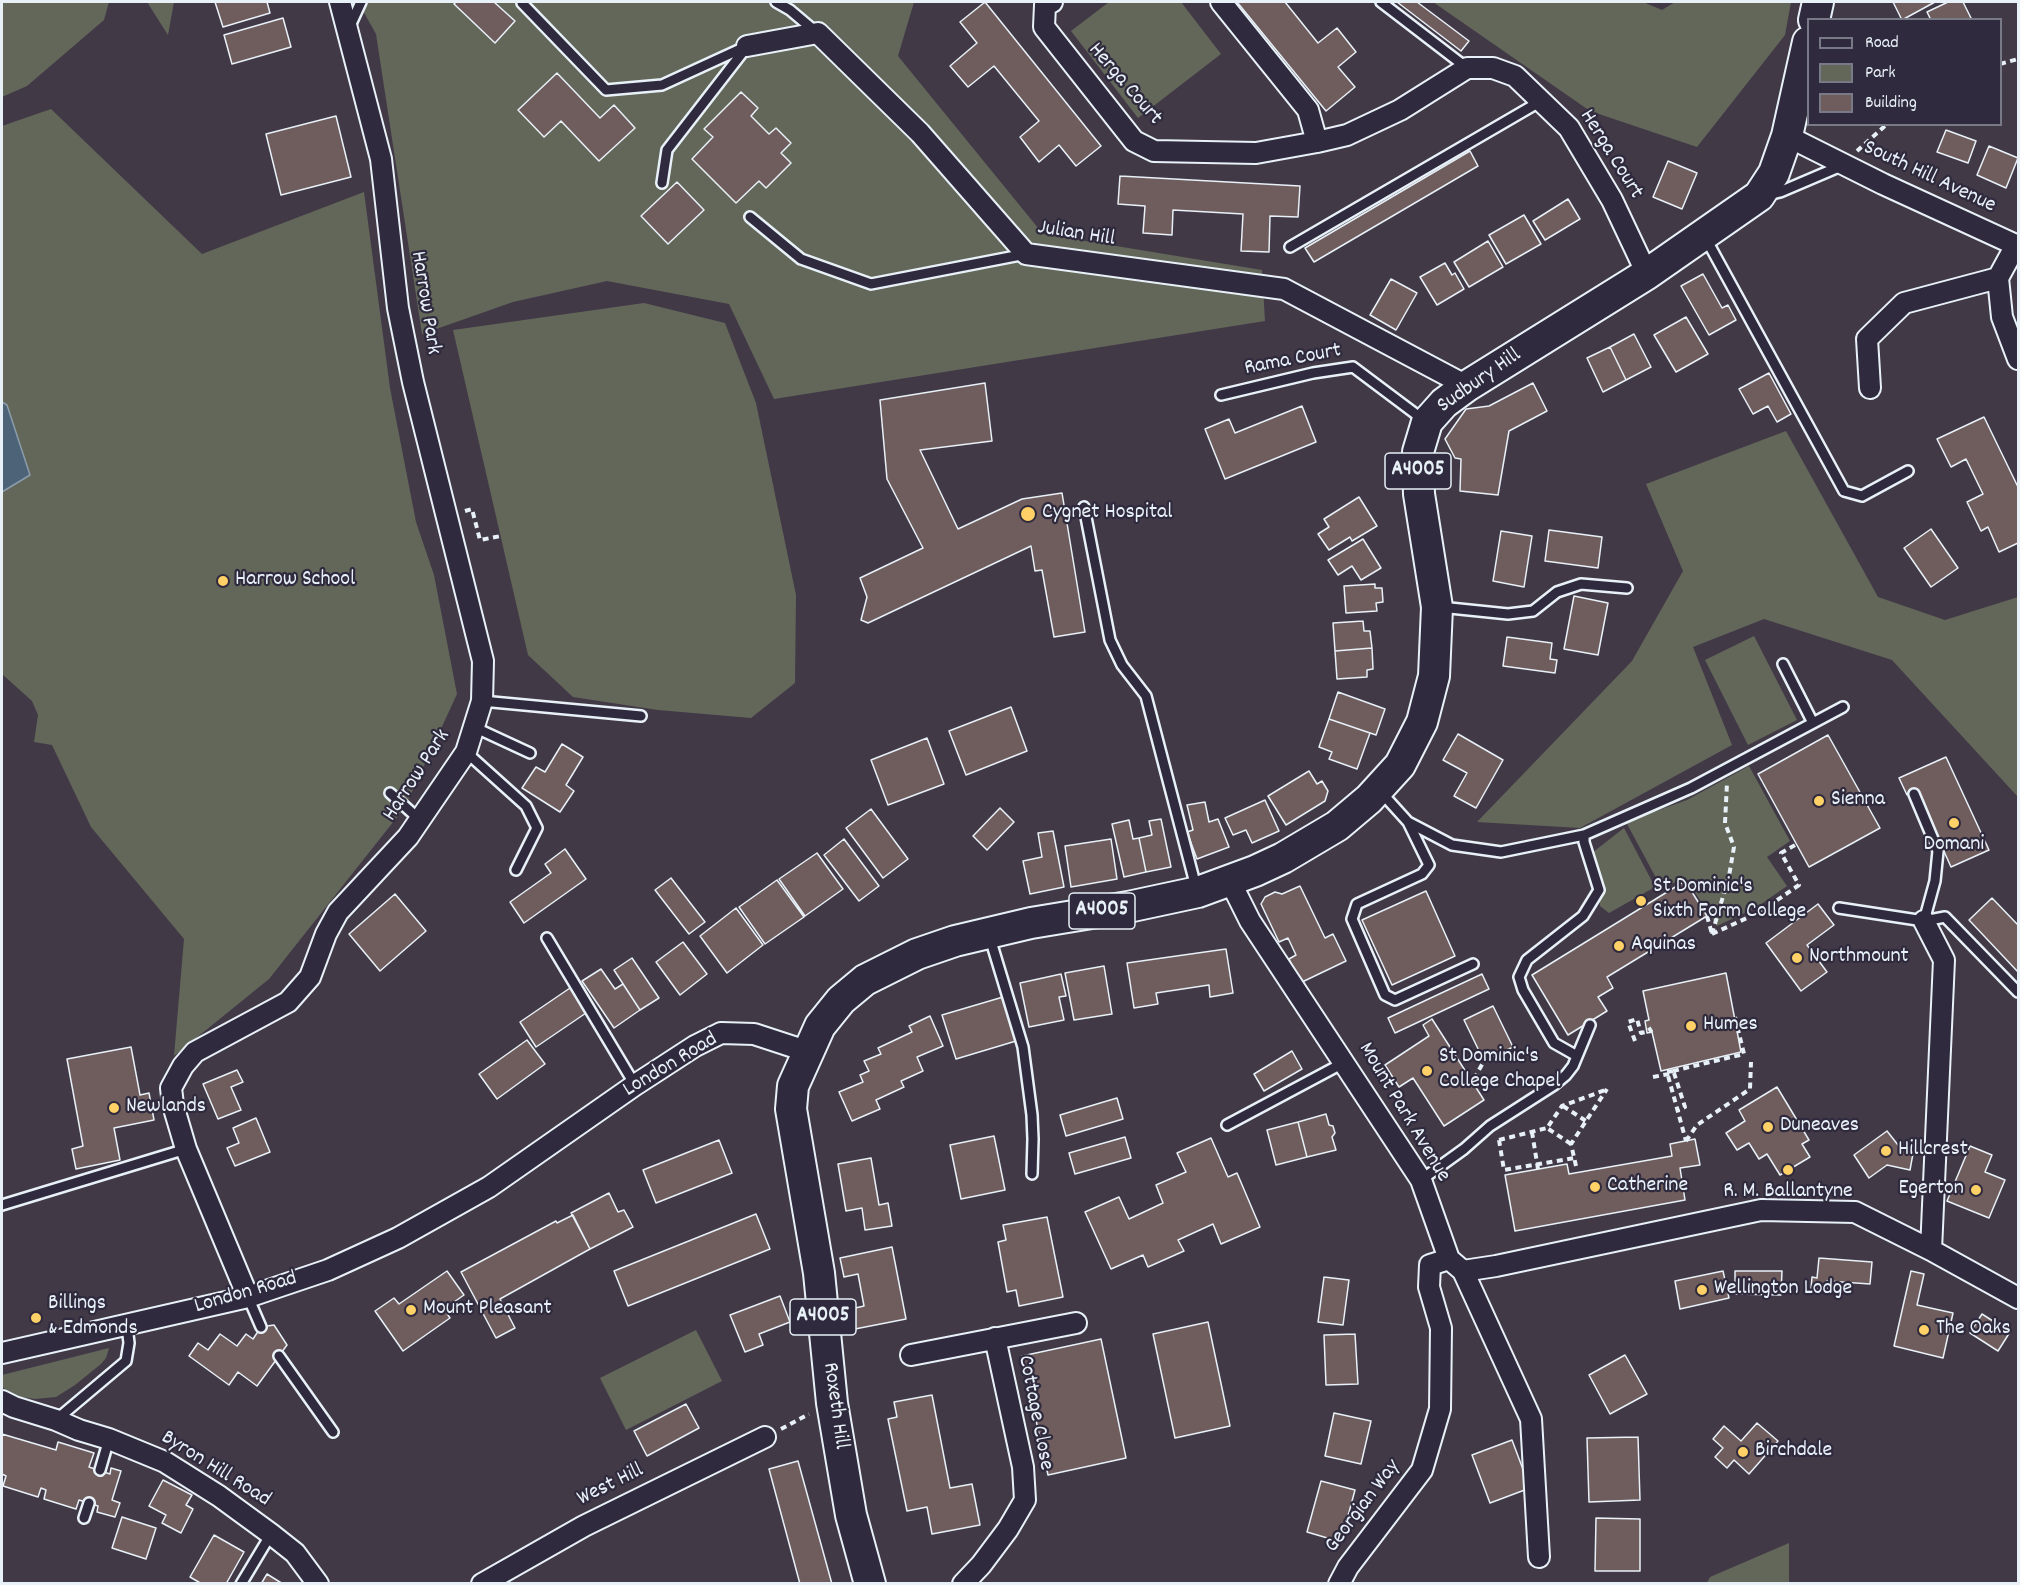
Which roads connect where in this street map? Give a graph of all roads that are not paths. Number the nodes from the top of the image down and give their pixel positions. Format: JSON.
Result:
{"nodes":[{"id":1,"x":340,"y":2,"type":"edge"},
{"id":2,"x":361,"y":2,"type":"edge"},
{"id":3,"x":776,"y":2,"type":"edge"},
{"id":4,"x":1052,"y":2,"type":"edge"},
{"id":5,"x":1221,"y":2,"type":"edge"},
{"id":6,"x":1381,"y":2,"type":"edge"},
{"id":7,"x":1818,"y":2,"type":"edge"},
{"id":8,"x":522,"y":3,"type":"dead end"},
{"id":9,"x":1814,"y":18,"type":"edge"},
{"id":10,"x":348,"y":30,"type":"junction"},
{"id":11,"x":818,"y":33,"type":"junction"},
{"id":12,"x":747,"y":46,"type":"junction"},
{"id":13,"x":1807,"y":51,"type":"edge"},
{"id":14,"x":1467,"y":68,"type":"junction"},
{"id":15,"x":1541,"y":100,"type":"junction"},
{"id":16,"x":1787,"y":136,"type":"junction"},
{"id":17,"x":1317,"y":142,"type":"junction"},
{"id":18,"x":1850,"y":159,"type":"junction"},
{"id":19,"x":662,"y":183,"type":"dead end"},
{"id":20,"x":1760,"y":196,"type":"junction"},
{"id":21,"x":750,"y":217,"type":"dead end"},
{"id":22,"x":1703,"y":235,"type":"junction"},
{"id":23,"x":2017,"y":246,"type":"edge"},
{"id":24,"x":1290,"y":247,"type":"dead end"},
{"id":25,"x":1026,"y":254,"type":"junction"},
{"id":26,"x":1647,"y":274,"type":"junction"},
{"id":27,"x":1998,"y":278,"type":"junction"},
{"id":28,"x":2019,"y":359,"type":"edge"},
{"id":29,"x":1467,"y":386,"type":"junction"},
{"id":30,"x":1870,"y":388,"type":"dead end"},
{"id":31,"x":1221,"y":395,"type":"dead end"},
{"id":32,"x":1427,"y":422,"type":"junction"},
{"id":33,"x":1908,"y":471,"type":"dead end"},
{"id":34,"x":1084,"y":507,"type":"dead end"},
{"id":35,"x":1627,"y":588,"type":"dead end"},
{"id":36,"x":1437,"y":607,"type":"junction"},
{"id":37,"x":1784,"y":664,"type":"dead end"},
{"id":38,"x":482,"y":701,"type":"junction"},
{"id":39,"x":1843,"y":707,"type":"dead end"},
{"id":40,"x":641,"y":716,"type":"dead end"},
{"id":41,"x":1813,"y":723,"type":"junction"},
{"id":42,"x":476,"y":728,"type":"junction"},
{"id":43,"x":466,"y":753,"type":"junction"},
{"id":44,"x":530,"y":753,"type":"dead end"},
{"id":45,"x":1378,"y":789,"type":"junction"},
{"id":46,"x":390,"y":793,"type":"dead end"},
{"id":47,"x":1914,"y":794,"type":"dead end"},
{"id":48,"x":420,"y":820,"type":"junction"},
{"id":49,"x":1408,"y":822,"type":"junction"},
{"id":50,"x":1584,"y":835,"type":"junction"},
{"id":51,"x":516,"y":870,"type":"dead end"},
{"id":52,"x":1230,"y":881,"type":"junction"},
{"id":53,"x":1198,"y":892,"type":"junction"},
{"id":54,"x":1839,"y":909,"type":"dead end"},
{"id":55,"x":1924,"y":921,"type":"junction"},
{"id":56,"x":988,"y":933,"type":"junction"},
{"id":57,"x":547,"y":938,"type":"dead end"},
{"id":58,"x":1473,"y":964,"type":"dead end"},
{"id":59,"x":2019,"y":992,"type":"edge"},
{"id":60,"x":1590,"y":1025,"type":"dead end"},
{"id":61,"x":809,"y":1052,"type":"junction"},
{"id":62,"x":1577,"y":1056,"type":"junction"},
{"id":63,"x":1345,"y":1062,"type":"junction"},
{"id":64,"x":635,"y":1085,"type":"junction"},
{"id":65,"x":1227,"y":1125,"type":"dead end"},
{"id":66,"x":186,"y":1149,"type":"junction"},
{"id":67,"x":1032,"y":1174,"type":"dead end"},
{"id":68,"x":1421,"y":1180,"type":"junction"},
{"id":69,"x":2,"y":1205,"type":"edge"},
{"id":70,"x":1931,"y":1250,"type":"junction"},
{"id":71,"x":1456,"y":1265,"type":"junction"},
{"id":72,"x":248,"y":1297,"type":"junction"},
{"id":73,"x":2019,"y":1298,"type":"edge"},
{"id":74,"x":1076,"y":1323,"type":"dead end"},
{"id":75,"x":127,"y":1326,"type":"junction"},
{"id":76,"x":261,"y":1327,"type":"dead end"},
{"id":77,"x":995,"y":1338,"type":"junction"},
{"id":78,"x":2,"y":1353,"type":"edge"},
{"id":79,"x":911,"y":1355,"type":"dead end"},
{"id":80,"x":279,"y":1356,"type":"dead end"},
{"id":81,"x":2,"y":1401,"type":"edge"},
{"id":82,"x":56,"y":1420,"type":"junction"},
{"id":83,"x":333,"y":1432,"type":"dead end"},
{"id":84,"x":765,"y":1437,"type":"road end"},
{"id":85,"x":109,"y":1439,"type":"junction"},
{"id":86,"x":99,"y":1470,"type":"dead end"},
{"id":87,"x":88,"y":1503,"type":"dead end"},
{"id":88,"x":84,"y":1518,"type":"dead end"},
{"id":89,"x":271,"y":1534,"type":"junction"},
{"id":90,"x":1539,"y":1557,"type":"dead end"},
{"id":91,"x":241,"y":1584,"type":"edge"},
{"id":92,"x":318,"y":1584,"type":"edge"},
{"id":93,"x":482,"y":1584,"type":"edge"},
{"id":94,"x":870,"y":1584,"type":"edge"},
{"id":95,"x":963,"y":1584,"type":"edge"},
{"id":96,"x":1339,"y":1584,"type":"edge"}],
"edges":[{"from":1,"to":10,"type":"street","name":"Harrow Park"},
{"from":2,"to":10,"type":"lane"},
{"from":3,"to":11,"type":"lane"},
{"from":4,"to":17,"type":"street","name":"Herga Court"},
{"from":5,"to":17,"type":"street"},
{"from":6,"to":14,"type":"lane"},
{"from":7,"to":9,"type":"main road"},
{"from":8,"to":12,"type":"lane"},
{"from":10,"to":38,"type":"street","name":"Harrow Park"},
{"from":11,"to":12,"type":"street"},
{"from":11,"to":25,"type":"street","name":"Julian Hill"},
{"from":12,"to":19,"type":"lane"},
{"from":13,"to":16,"type":"main road","name":"Sudbury Hill","number":"A4005"},
{"from":14,"to":15,"type":"street","name":"Herga Court"},
{"from":14,"to":17,"type":"street","name":"Herga Court"},
{"from":15,"to":24,"type":"lane"},
{"from":15,"to":26,"type":"street","name":"Herga Court"},
{"from":16,"to":18,"type":"street","name":"South Hill Avenue"},
{"from":16,"to":20,"type":"main road","name":"Sudbury Hill","number":"A4005"},
{"from":18,"to":20,"type":"lane"},
{"from":18,"to":23,"type":"street","name":"South Hill Avenue"},
{"from":20,"to":22,"type":"main road","name":"Sudbury Hill","number":"A4005"},
{"from":21,"to":25,"type":"lane"},
{"from":22,"to":26,"type":"main road","name":"Sudbury Hill","number":"A4005"},
{"from":22,"to":33,"type":"lane"},
{"from":23,"to":27,"type":"street"},
{"from":25,"to":29,"type":"street","name":"Julian Hill"},
{"from":26,"to":29,"type":"main road","name":"Sudbury Hill","number":"A4005"},
{"from":27,"to":28,"type":"street"},
{"from":27,"to":30,"type":"street"},
{"from":29,"to":32,"type":"main road","name":"Sudbury Hill","number":"A4005"},
{"from":31,"to":32,"type":"lane","name":"Rama Court"},
{"from":32,"to":36,"type":"main road","name":"Sudbury Hill","number":"A4005"},
{"from":34,"to":53,"type":"lane"},
{"from":35,"to":36,"type":"lane"},
{"from":36,"to":45,"type":"main road","name":"Sudbury Hill","number":"A4005"},
{"from":37,"to":41,"type":"lane"},
{"from":38,"to":40,"type":"lane"},
{"from":38,"to":42,"type":"street","name":"Harrow Park"},
{"from":39,"to":41,"type":"lane"},
{"from":41,"to":50,"type":"lane"},
{"from":42,"to":43,"type":"street","name":"Harrow Park"},
{"from":42,"to":44,"type":"lane"},
{"from":43,"to":48,"type":"street","name":"Harrow Park"},
{"from":43,"to":51,"type":"lane"},
{"from":45,"to":49,"type":"lane"},
{"from":45,"to":52,"type":"main road","name":"Sudbury Hill","number":"A4005"},
{"from":46,"to":48,"type":"lane"},
{"from":47,"to":55,"type":"lane"},
{"from":48,"to":66,"type":"street","name":"Harrow Park"},
{"from":49,"to":50,"type":"lane"},
{"from":49,"to":58,"type":"lane"},
{"from":50,"to":62,"type":"lane"},
{"from":52,"to":53,"type":"main road","number":"A4005"},
{"from":52,"to":63,"type":"street","name":"Mount Park Avenue"},
{"from":53,"to":56,"type":"main road","number":"A4005"},
{"from":54,"to":55,"type":"lane"},
{"from":55,"to":59,"type":"lane"},
{"from":55,"to":70,"type":"street"},
{"from":56,"to":61,"type":"main road","number":"A4005"},
{"from":56,"to":67,"type":"lane"},
{"from":57,"to":64,"type":"lane"},
{"from":60,"to":62,"type":"lane"},
{"from":61,"to":64,"type":"street","name":"London Road"},
{"from":61,"to":94,"type":"main road","name":"Roxeth Hill","number":"A4005"},
{"from":62,"to":68,"type":"lane"},
{"from":63,"to":65,"type":"lane"},
{"from":63,"to":68,"type":"street","name":"Mount Park Avenue"},
{"from":64,"to":72,"type":"street","name":"London Road"},
{"from":66,"to":69,"type":"lane"},
{"from":66,"to":72,"type":"street","name":"Harrow Park"},
{"from":68,"to":71,"type":"street","name":"Mount Park Avenue"},
{"from":70,"to":71,"type":"street"},
{"from":70,"to":73,"type":"street"},
{"from":71,"to":90,"type":"street","name":"Mount Park Avenue"},
{"from":71,"to":96,"type":"street","name":"Georgian Way"},
{"from":72,"to":75,"type":"street","name":"London Road"},
{"from":72,"to":76,"type":"lane"},
{"from":74,"to":77,"type":"street","name":"Cottage Close"},
{"from":75,"to":78,"type":"street","name":"London Road"},
{"from":75,"to":82,"type":"lane"},
{"from":77,"to":79,"type":"street","name":"Cottage Close"},
{"from":77,"to":95,"type":"street","name":"Cottage Close"},
{"from":80,"to":83,"type":"lane"},
{"from":81,"to":82,"type":"street","name":"Byron Hill Road"},
{"from":82,"to":85,"type":"street","name":"Byron Hill Road"},
{"from":84,"to":93,"type":"street","name":"West Hill"},
{"from":85,"to":86,"type":"lane"},
{"from":85,"to":89,"type":"street","name":"Byron Hill Road"},
{"from":87,"to":88,"type":"lane"},
{"from":89,"to":91,"type":"lane"},
{"from":89,"to":92,"type":"street","name":"Byron Hill Road"}]}
